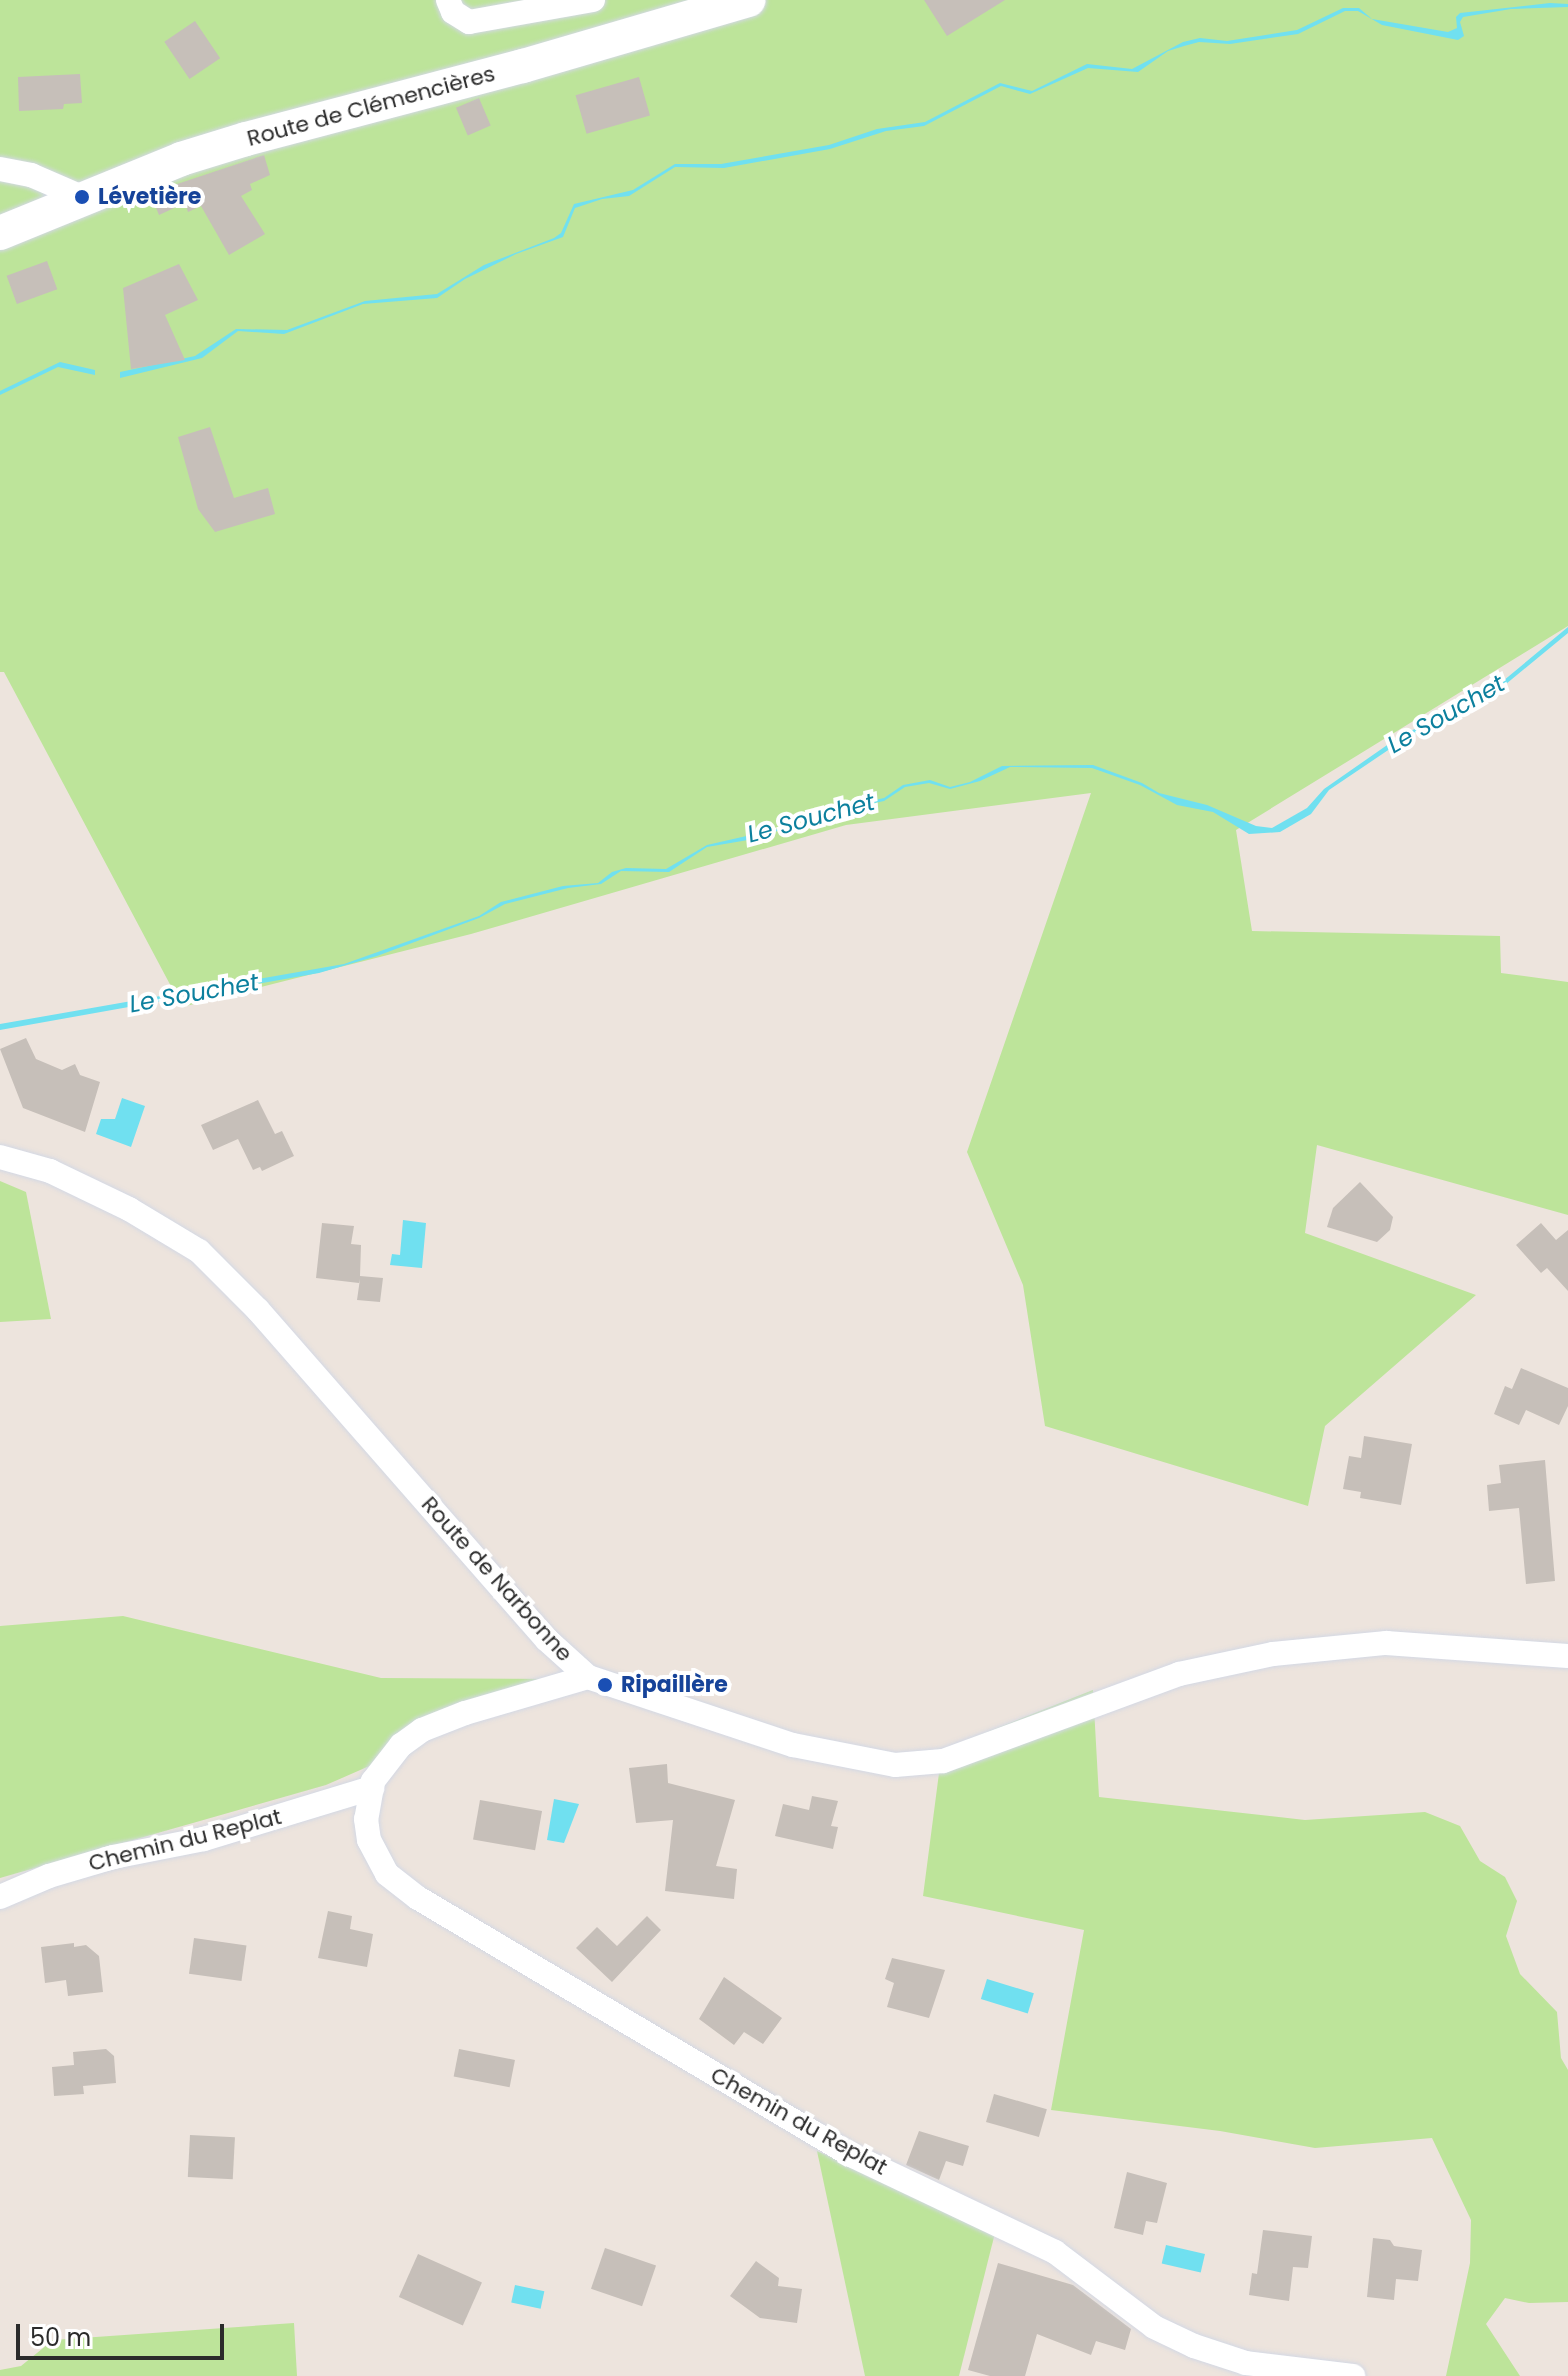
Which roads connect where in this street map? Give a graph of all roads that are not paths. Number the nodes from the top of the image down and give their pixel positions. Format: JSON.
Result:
{"nodes":[{"id":1,"x":448,"y":0,"type":"edge"},
{"id":2,"x":593,"y":0,"type":"edge"},
{"id":3,"x":749,"y":0,"type":"edge"},
{"id":4,"x":710,"y":5,"type":"edge"},
{"id":5,"x":0,"y":169,"type":"edge"},
{"id":6,"x":31,"y":175,"type":"junction"},
{"id":7,"x":82,"y":197,"type":"junction"},
{"id":8,"x":32,"y":217,"type":"junction"},
{"id":9,"x":0,"y":233,"type":"edge"},
{"id":10,"x":0,"y":1157,"type":"edge"},
{"id":11,"x":1568,"y":1656,"type":"edge"},
{"id":12,"x":588,"y":1677,"type":"junction"},
{"id":13,"x":372,"y":1788,"type":"junction"},
{"id":14,"x":0,"y":1897,"type":"edge"},
{"id":15,"x":1353,"y":2376,"type":"edge"}],
"edges":[{"from":1,"to":2,"type":"street"},
{"from":3,"to":4,"type":"street","name":"Route de Clémencières"},
{"from":4,"to":7,"type":"street","name":"Route de Clémencières"},
{"from":5,"to":6,"type":"street"},
{"from":6,"to":7,"type":"street"},
{"from":6,"to":8,"type":"street"},
{"from":7,"to":8,"type":"street","name":"Route de Clémencières"},
{"from":8,"to":9,"type":"street","name":"Route de Clémencières"},
{"from":10,"to":12,"type":"street","name":"Route de Narbonne"},
{"from":11,"to":12,"type":"street","name":"Route de Narbonne"},
{"from":12,"to":13,"type":"street","name":"Chemin du Replat"},
{"from":13,"to":14,"type":"street","name":"Chemin du Replat"},
{"from":13,"to":15,"type":"street","name":"Chemin du Replat"}]}
